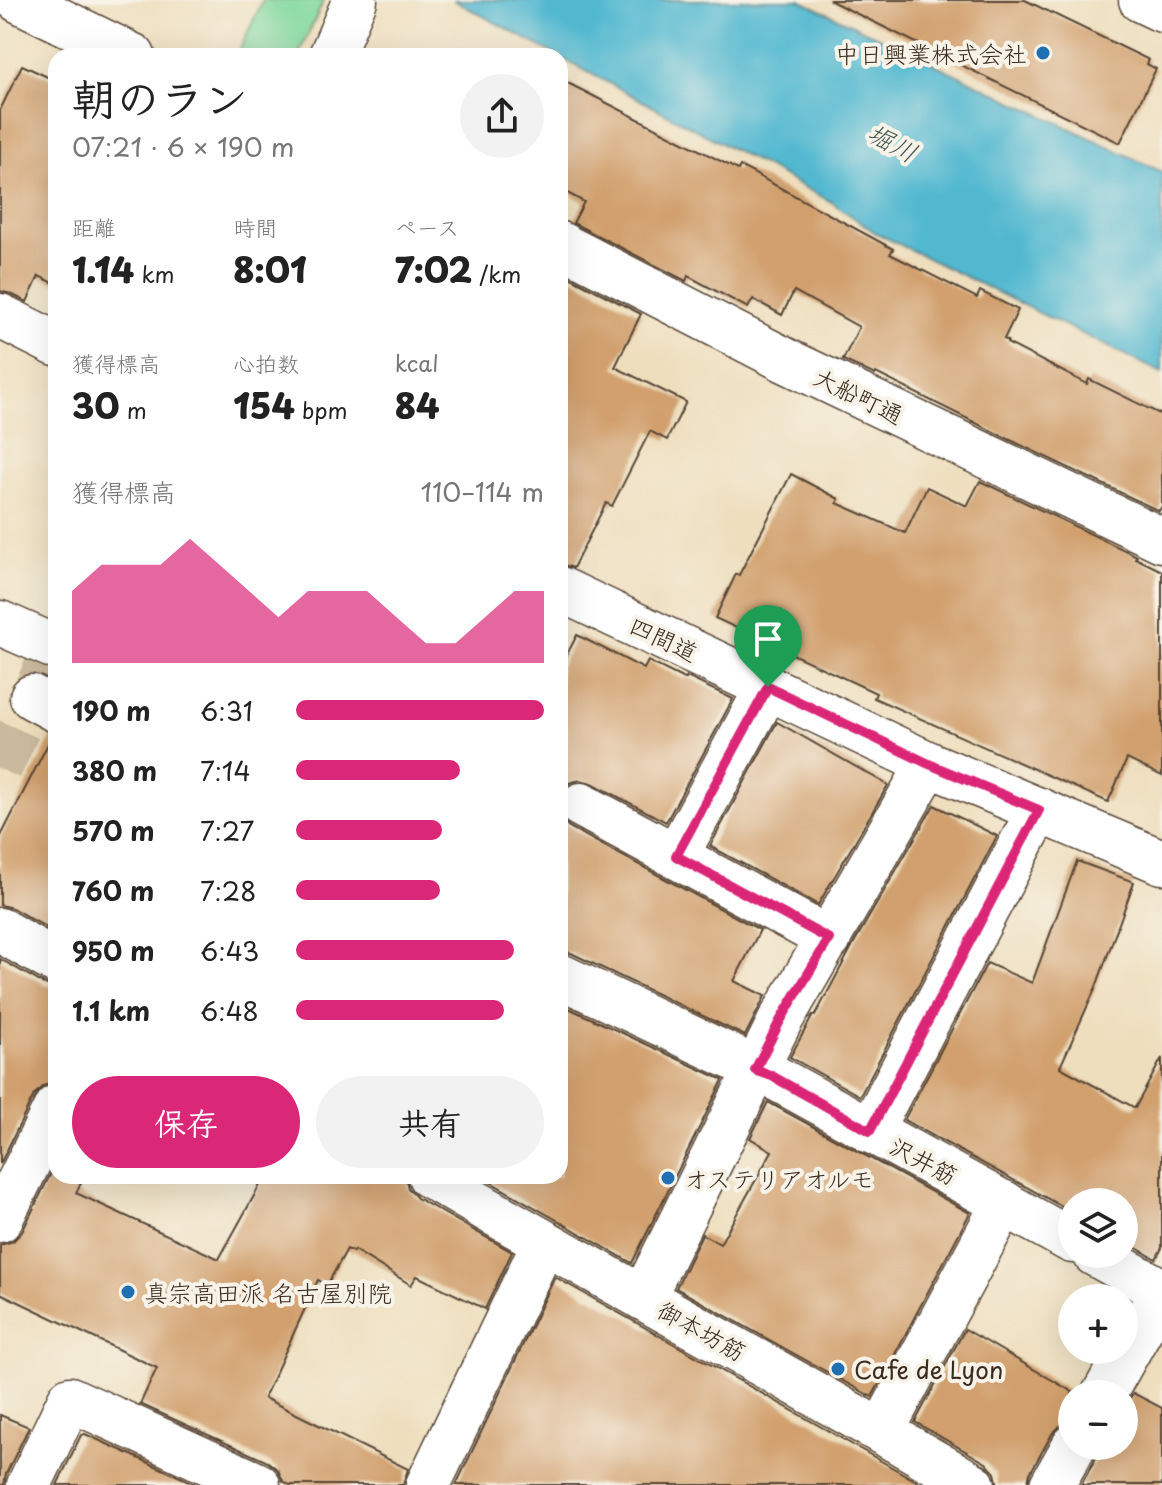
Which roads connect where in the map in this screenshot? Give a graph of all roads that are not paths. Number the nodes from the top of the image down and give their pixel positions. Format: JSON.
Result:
{"nodes":[{"id":1,"x":18,"y":0,"type":"edge"},
{"id":2,"x":355,"y":0,"type":"edge"},
{"id":3,"x":1141,"y":0,"type":"edge"},
{"id":4,"x":1162,"y":10,"type":"edge"},
{"id":5,"x":117,"y":48,"type":"edge"},
{"id":6,"x":334,"y":48,"type":"edge"},
{"id":7,"x":568,"y":248,"type":"edge"},
{"id":8,"x":0,"y":316,"type":"edge"},
{"id":9,"x":48,"y":340,"type":"edge"},
{"id":10,"x":1162,"y":540,"type":"edge"},
{"id":11,"x":568,"y":593,"type":"edge"},
{"id":12,"x":0,"y":623,"type":"edge"},
{"id":13,"x":48,"y":644,"type":"edge"},
{"id":14,"x":768,"y":687,"type":"junction"},
{"id":15,"x":929,"y":764,"type":"junction"},
{"id":16,"x":581,"y":805,"type":"dead end"},
{"id":17,"x":1039,"y":810,"type":"junction"},
{"id":18,"x":676,"y":856,"type":"junction"},
{"id":19,"x":1162,"y":862,"type":"edge"},
{"id":20,"x":0,"y":930,"type":"edge"},
{"id":21,"x":829,"y":939,"type":"junction"},
{"id":22,"x":48,"y":957,"type":"edge"},
{"id":23,"x":568,"y":980,"type":"edge"},
{"id":24,"x":755,"y":1070,"type":"junction"},
{"id":25,"x":48,"y":1123,"type":"edge"},
{"id":26,"x":870,"y":1131,"type":"junction"},
{"id":27,"x":444,"y":1184,"type":"edge"},
{"id":28,"x":1004,"y":1203,"type":"junction"},
{"id":29,"x":0,"y":1220,"type":"edge"},
{"id":30,"x":1058,"y":1233,"type":"edge"},
{"id":31,"x":544,"y":1243,"type":"junction"},
{"id":32,"x":1114,"y":1268,"type":"edge"},
{"id":33,"x":643,"y":1298,"type":"junction"},
{"id":34,"x":1159,"y":1302,"type":"edge"},
{"id":35,"x":1112,"y":1380,"type":"edge"},
{"id":36,"x":882,"y":1431,"type":"junction"},
{"id":37,"x":1066,"y":1460,"type":"edge"},
{"id":38,"x":29,"y":1485,"type":"edge"},
{"id":39,"x":258,"y":1485,"type":"edge"},
{"id":40,"x":428,"y":1485,"type":"edge"},
{"id":41,"x":973,"y":1485,"type":"edge"},
{"id":42,"x":1052,"y":1485,"type":"edge"}],
"edges":[{"from":1,"to":5,"type":"street"},
{"from":2,"to":6,"type":"street"},
{"from":3,"to":4,"type":"street"},
{"from":7,"to":10,"type":"street","name":"大船町通"},
{"from":8,"to":9,"type":"street"},
{"from":11,"to":14,"type":"street","name":"四間道"},
{"from":12,"to":13,"type":"street"},
{"from":14,"to":15,"type":"street","name":"四間道"},
{"from":14,"to":18,"type":"street"},
{"from":15,"to":17,"type":"street","name":"四間道"},
{"from":15,"to":21,"type":"street"},
{"from":16,"to":18,"type":"street"},
{"from":17,"to":19,"type":"street","name":"四間道"},
{"from":17,"to":26,"type":"street"},
{"from":18,"to":21,"type":"street"},
{"from":20,"to":22,"type":"street"},
{"from":21,"to":24,"type":"street"},
{"from":23,"to":24,"type":"street","name":"沢井筋"},
{"from":24,"to":26,"type":"street","name":"沢井筋"},
{"from":24,"to":33,"type":"street"},
{"from":25,"to":29,"type":"street"},
{"from":26,"to":28,"type":"street","name":"沢井筋"},
{"from":27,"to":31,"type":"street","name":"御本坊筋"},
{"from":28,"to":30,"type":"street","name":"沢井筋"},
{"from":28,"to":36,"type":"street"},
{"from":31,"to":33,"type":"street","name":"御本坊筋"},
{"from":31,"to":40,"type":"street"},
{"from":32,"to":34,"type":"street"},
{"from":33,"to":36,"type":"street","name":"御本坊筋"},
{"from":34,"to":35,"type":"street"},
{"from":36,"to":41,"type":"street","name":"御本坊筋"},
{"from":37,"to":42,"type":"street"},
{"from":38,"to":39,"type":"street"}]}
